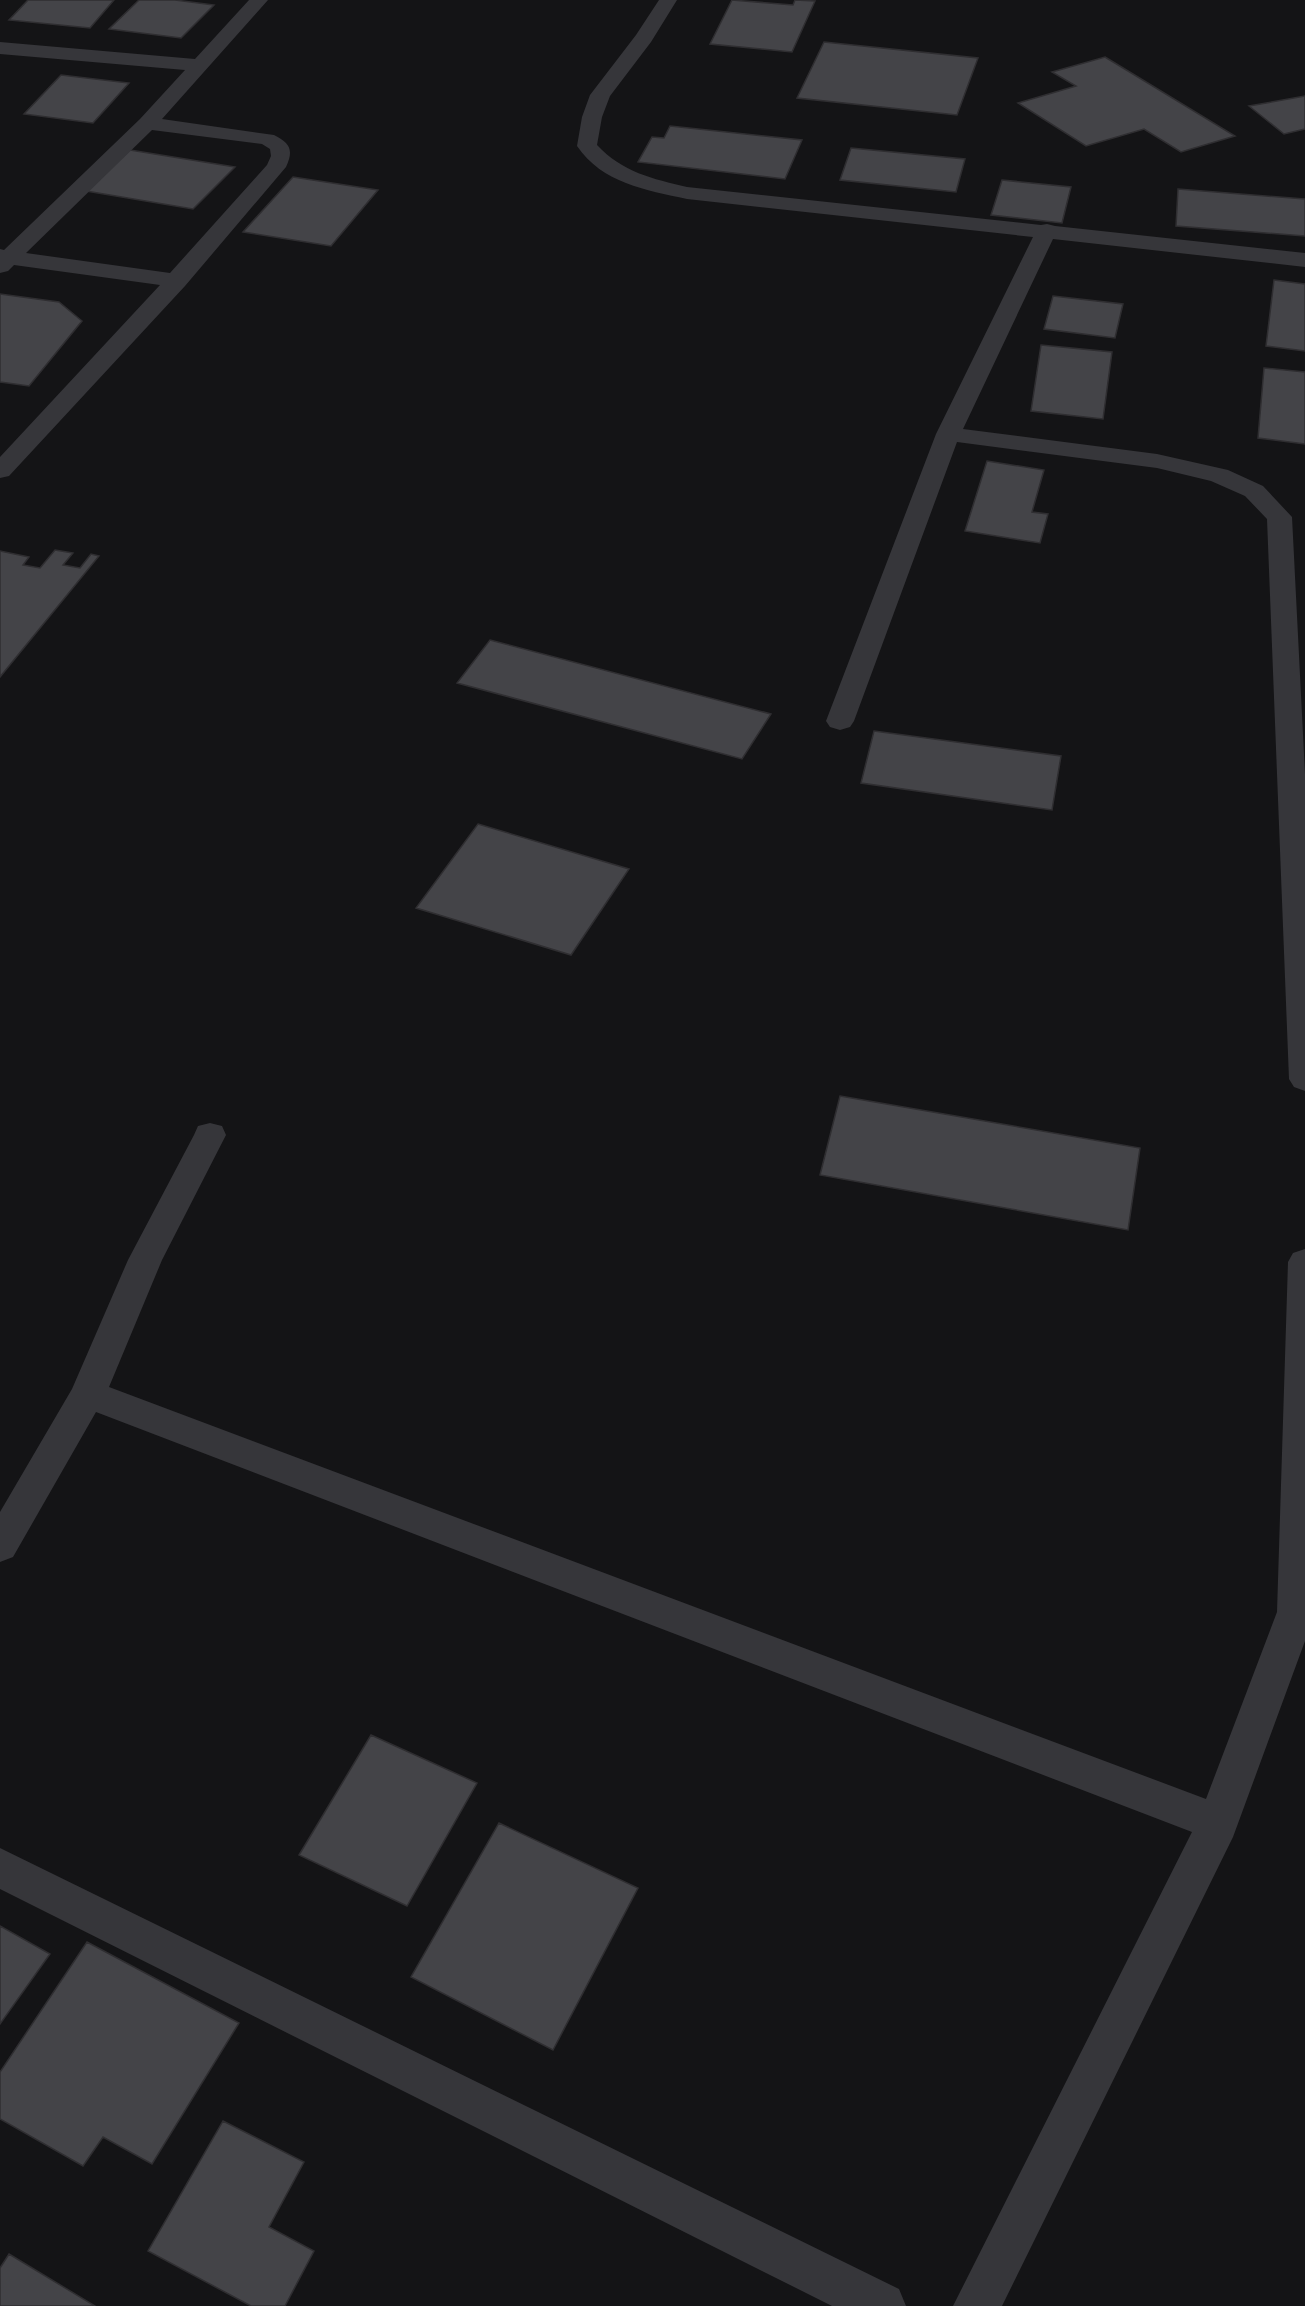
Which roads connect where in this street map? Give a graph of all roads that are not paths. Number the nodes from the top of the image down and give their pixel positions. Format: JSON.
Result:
{"nodes":[{"id":1,"x":259,"y":0,"type":"edge"},
{"id":2,"x":668,"y":0,"type":"edge"},
{"id":3,"x":0,"y":48,"type":"edge"},
{"id":4,"x":199,"y":65,"type":"junction"},
{"id":5,"x":147,"y":123,"type":"junction"},
{"id":6,"x":1047,"y":231,"type":"junction"},
{"id":7,"x":3,"y":260,"type":"edge"},
{"id":8,"x":1305,"y":260,"type":"edge"},
{"id":9,"x":177,"y":281,"type":"junction"},
{"id":10,"x":948,"y":434,"type":"junction"},
{"id":11,"x":0,"y":471,"type":"edge"},
{"id":12,"x":840,"y":721,"type":"dead end"},
{"id":13,"x":1305,"y":1079,"type":"edge"},
{"id":14,"x":210,"y":1134,"type":"dead end"},
{"id":15,"x":1305,"y":1262,"type":"edge"},
{"id":16,"x":88,"y":1394,"type":"junction"},
{"id":17,"x":0,"y":1546,"type":"edge"},
{"id":18,"x":1300,"y":1614,"type":"edge"},
{"id":19,"x":1218,"y":1823,"type":"junction"},
{"id":20,"x":0,"y":1868,"type":"edge"},
{"id":21,"x":882,"y":2306,"type":"edge"},
{"id":22,"x":977,"y":2306,"type":"edge"}],
"edges":[{"from":1,"to":4,"type":"street"},
{"from":2,"to":6,"type":"street"},
{"from":3,"to":4,"type":"street"},
{"from":4,"to":5,"type":"street"},
{"from":5,"to":7,"type":"street"},
{"from":5,"to":9,"type":"street"},
{"from":6,"to":8,"type":"street"},
{"from":6,"to":10,"type":"street"},
{"from":7,"to":9,"type":"street"},
{"from":9,"to":11,"type":"street"},
{"from":10,"to":12,"type":"street"},
{"from":10,"to":13,"type":"street"},
{"from":14,"to":16,"type":"street"},
{"from":15,"to":18,"type":"street"},
{"from":16,"to":17,"type":"street"},
{"from":16,"to":19,"type":"street"},
{"from":18,"to":19,"type":"street"},
{"from":19,"to":22,"type":"street"},
{"from":20,"to":21,"type":"street"}]}
